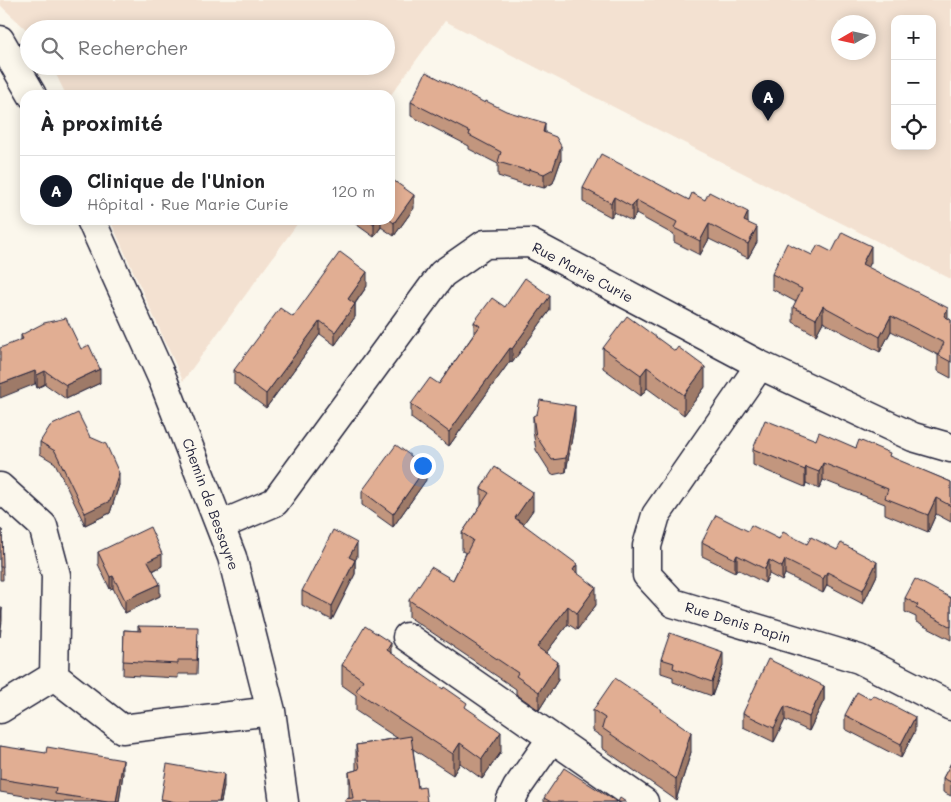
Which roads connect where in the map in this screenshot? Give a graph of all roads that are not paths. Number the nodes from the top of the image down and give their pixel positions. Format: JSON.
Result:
{"nodes":[{"id":1,"x":0,"y":40,"type":"edge"},
{"id":2,"x":20,"y":74,"type":"edge"},
{"id":3,"x":20,"y":75,"type":"edge"},
{"id":4,"x":29,"y":90,"type":"edge"},
{"id":5,"x":93,"y":225,"type":"edge"},
{"id":6,"x":760,"y":365,"type":"junction"},
{"id":7,"x":951,"y":448,"type":"edge"},
{"id":8,"x":0,"y":487,"type":"edge"},
{"id":9,"x":221,"y":525,"type":"junction"},
{"id":10,"x":407,"y":637,"type":"dead end"},
{"id":11,"x":54,"y":676,"type":"junction"},
{"id":12,"x":951,"y":706,"type":"edge"},
{"id":13,"x":0,"y":709,"type":"edge"},
{"id":14,"x":270,"y":711,"type":"junction"},
{"id":15,"x":552,"y":738,"type":"junction"},
{"id":16,"x":284,"y":802,"type":"edge"},
{"id":17,"x":510,"y":802,"type":"edge"},
{"id":18,"x":644,"y":802,"type":"edge"}],
"edges":[{"from":1,"to":2,"type":"street"},
{"from":3,"to":4,"type":"street"},
{"from":5,"to":9,"type":"street","name":"Chemin de Bessayre"},
{"from":6,"to":7,"type":"street","name":"Rue Marie Curie"},
{"from":6,"to":9,"type":"street","name":"Rue Marie Curie"},
{"from":6,"to":12,"type":"street","name":"Rue Denis Papin"},
{"from":8,"to":11,"type":"street"},
{"from":9,"to":14,"type":"street","name":"Chemin de Bessayre"},
{"from":10,"to":15,"type":"street"},
{"from":11,"to":13,"type":"street"},
{"from":11,"to":14,"type":"street"},
{"from":14,"to":16,"type":"street","name":"Chemin de Bessayre"},
{"from":15,"to":17,"type":"street"},
{"from":15,"to":18,"type":"street"}]}
